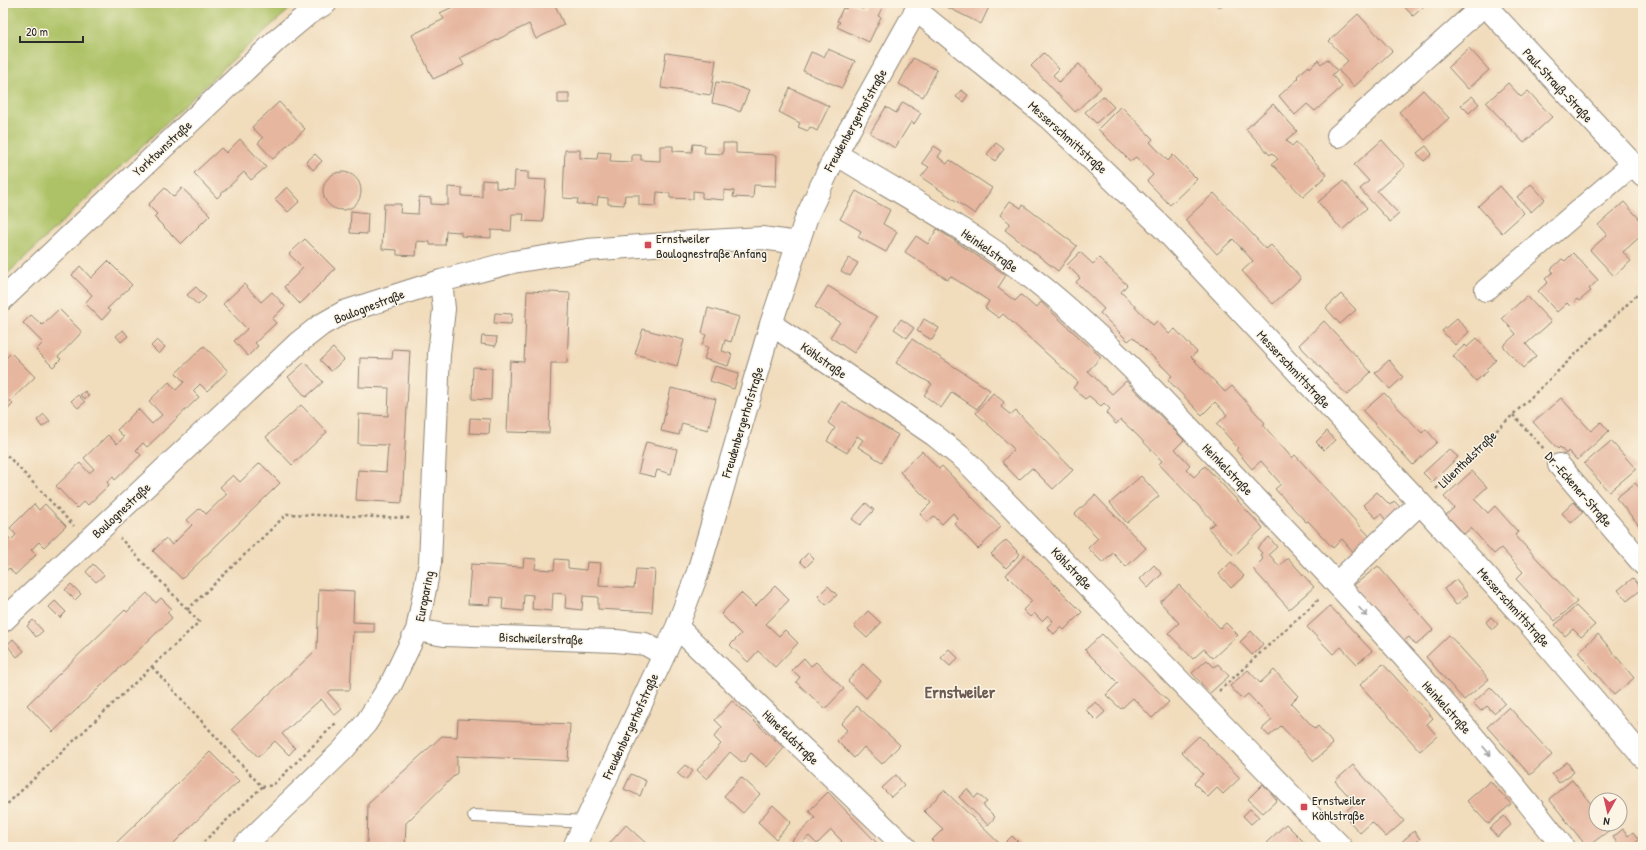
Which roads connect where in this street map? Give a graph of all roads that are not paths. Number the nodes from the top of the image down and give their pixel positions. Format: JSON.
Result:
{"nodes":[{"id":1,"x":326,"y":3,"type":"edge"},
{"id":2,"x":1484,"y":4,"type":"edge"},
{"id":3,"x":918,"y":6,"type":"edge"},
{"id":4,"x":1338,"y":136,"type":"dead end"},
{"id":5,"x":836,"y":154,"type":"junction"},
{"id":6,"x":1638,"y":170,"type":"edge"},
{"id":7,"x":798,"y":243,"type":"junction"},
{"id":8,"x":441,"y":281,"type":"junction"},
{"id":9,"x":1486,"y":290,"type":"dead end"},
{"id":10,"x":3,"y":299,"type":"edge"},
{"id":11,"x":771,"y":324,"type":"junction"},
{"id":12,"x":1559,"y":465,"type":"road end"},
{"id":13,"x":1420,"y":504,"type":"junction"},
{"id":14,"x":1643,"y":564,"type":"edge"},
{"id":15,"x":1337,"y":583,"type":"junction"},
{"id":16,"x":3,"y":621,"type":"edge"},
{"id":17,"x":677,"y":628,"type":"junction"},
{"id":18,"x":417,"y":630,"type":"junction"},
{"id":19,"x":663,"y":654,"type":"junction"},
{"id":20,"x":1643,"y":757,"type":"edge"},
{"id":21,"x":474,"y":816,"type":"dead end"},
{"id":22,"x":586,"y":822,"type":"junction"},
{"id":23,"x":243,"y":847,"type":"edge"},
{"id":24,"x":574,"y":847,"type":"edge"},
{"id":25,"x":904,"y":847,"type":"edge"},
{"id":26,"x":1341,"y":847,"type":"edge"},
{"id":27,"x":1563,"y":847,"type":"edge"}],
"edges":[{"from":1,"to":10,"type":"street","name":"Yorktownstraße"},
{"from":2,"to":4,"type":"street","name":"Paul-Strauß-Straße"},
{"from":2,"to":6,"type":"street","name":"Paul-Strauß-Straße"},
{"from":3,"to":5,"type":"street","name":"Freudenbergerhofstraße"},
{"from":3,"to":13,"type":"street","name":"Messerschmittstraße"},
{"from":5,"to":7,"type":"street","name":"Freudenbergerhofstraße"},
{"from":5,"to":15,"type":"street","name":"Heinkelstraße"},
{"from":6,"to":9,"type":"street","name":"Paul-Strauß-Straße"},
{"from":7,"to":8,"type":"street","name":"Boulognestraße"},
{"from":7,"to":11,"type":"street","name":"Freudenbergerhofstraße"},
{"from":8,"to":16,"type":"street","name":"Boulognestraße"},
{"from":8,"to":18,"type":"street","name":"Europaring"},
{"from":11,"to":17,"type":"street","name":"Freudenbergerhofstraße"},
{"from":11,"to":26,"type":"street","name":"Köhlstraße"},
{"from":12,"to":14,"type":"street","name":"Dr.-Eckener-Straße"},
{"from":13,"to":15,"type":"street"},
{"from":13,"to":20,"type":"street","name":"Messerschmittstraße"},
{"from":15,"to":27,"type":"street","name":"Heinkelstraße","one_way":true},
{"from":17,"to":19,"type":"street","name":"Freudenbergerhofstraße"},
{"from":17,"to":25,"type":"street","name":"Hünefeldstraße"},
{"from":18,"to":19,"type":"street","name":"Bischweilerstraße"},
{"from":18,"to":23,"type":"street","name":"Europaring"},
{"from":19,"to":22,"type":"street","name":"Freudenbergerhofstraße"},
{"from":21,"to":22,"type":"lane"},
{"from":22,"to":24,"type":"street","name":"Freudenbergerhofstraße"}]}
